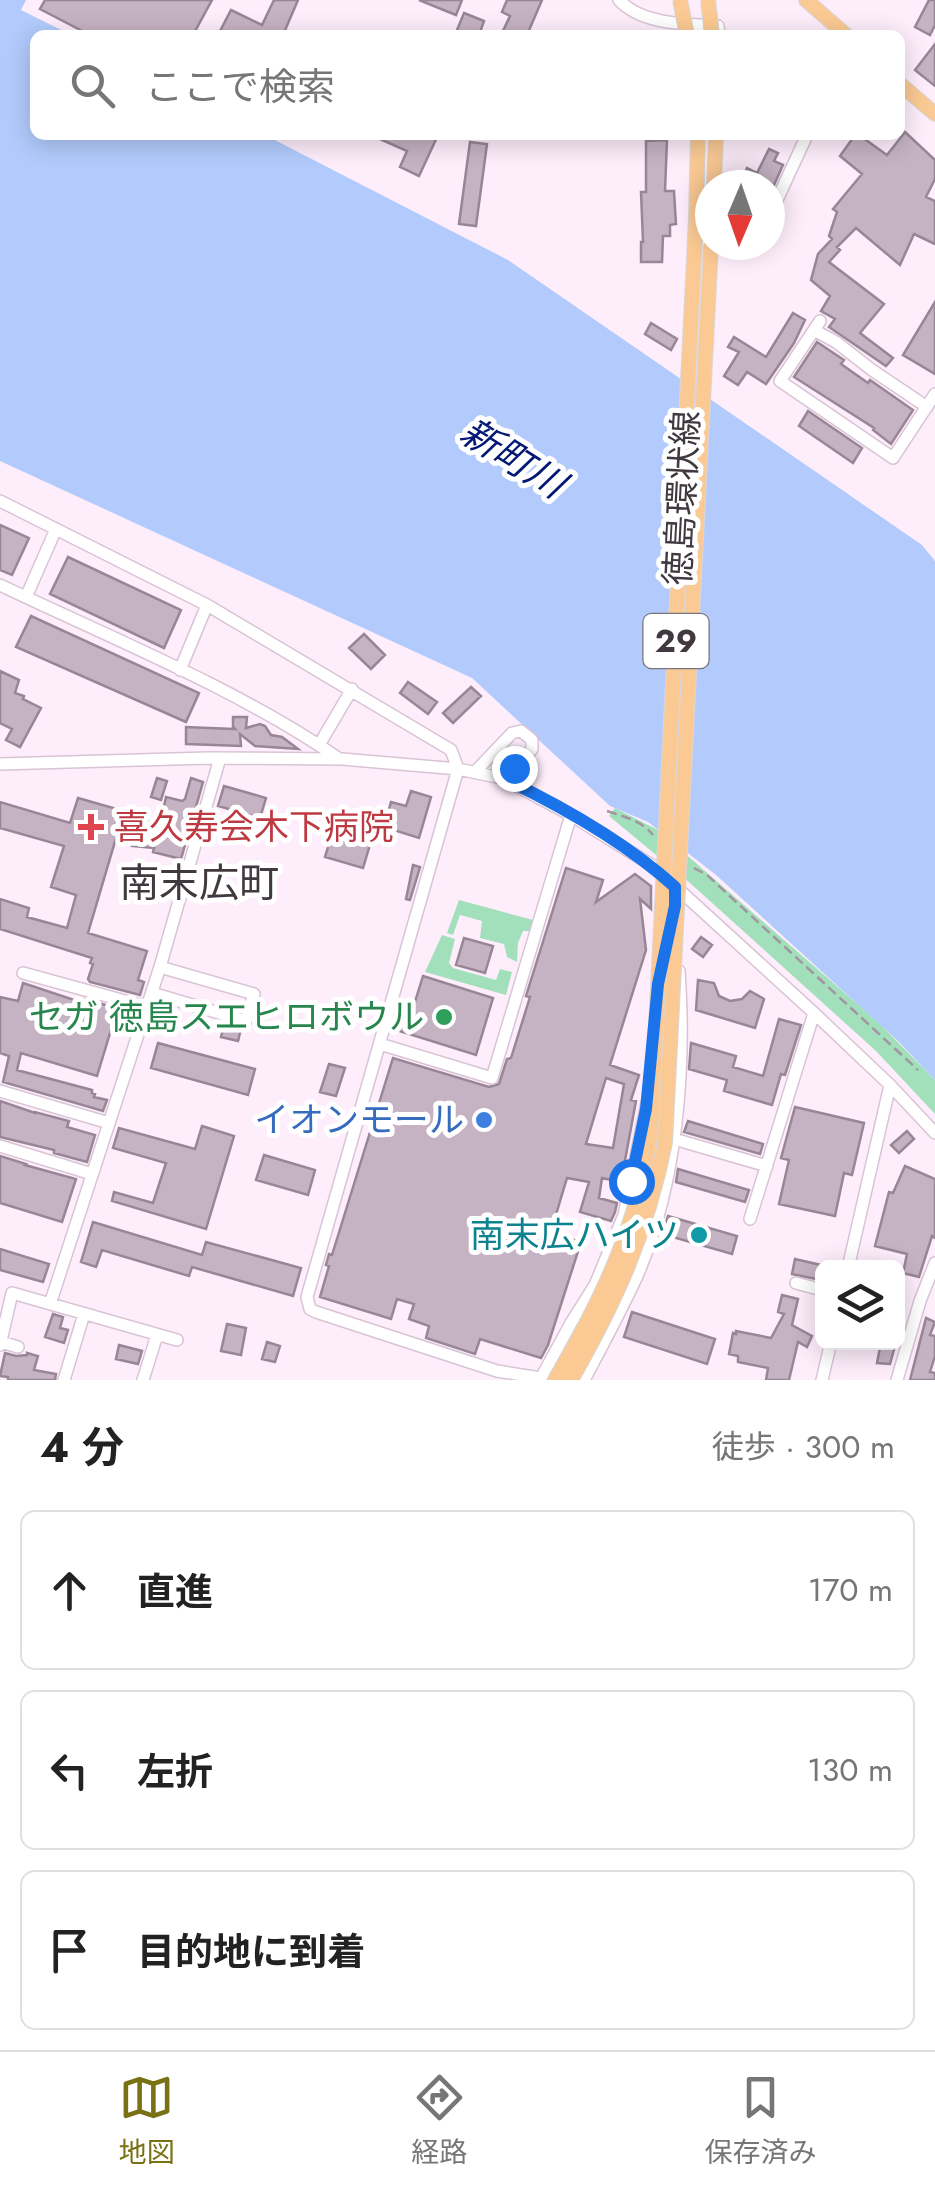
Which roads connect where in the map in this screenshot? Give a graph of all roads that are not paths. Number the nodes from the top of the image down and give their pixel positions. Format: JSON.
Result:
{"nodes":[{"id":1,"x":619,"y":0,"type":"edge"},
{"id":2,"x":684,"y":0,"type":"edge"},
{"id":3,"x":708,"y":0,"type":"edge"},
{"id":4,"x":806,"y":0,"type":"edge"},
{"id":5,"x":689,"y":30,"type":"edge"},
{"id":6,"x":715,"y":30,"type":"edge"},
{"id":7,"x":717,"y":30,"type":"edge"},
{"id":8,"x":840,"y":30,"type":"edge"},
{"id":9,"x":905,"y":91,"type":"edge"},
{"id":10,"x":935,"y":114,"type":"edge"},
{"id":11,"x":698,"y":140,"type":"edge"},
{"id":12,"x":716,"y":140,"type":"edge"},
{"id":13,"x":805,"y":140,"type":"edge"},
{"id":14,"x":715,"y":170,"type":"edge"},
{"id":15,"x":785,"y":183,"type":"edge"},
{"id":16,"x":710,"y":260,"type":"edge"},
{"id":17,"x":935,"y":394,"type":"edge"},
{"id":18,"x":927,"y":406,"type":"junction"},
{"id":19,"x":0,"y":501,"type":"edge"},
{"id":20,"x":56,"y":530,"type":"junction"},
{"id":21,"x":0,"y":585,"type":"edge"},
{"id":22,"x":26,"y":597,"type":"junction"},
{"id":23,"x":207,"y":605,"type":"junction"},
{"id":24,"x":180,"y":670,"type":"junction"},
{"id":25,"x":352,"y":690,"type":"junction"},
{"id":26,"x":319,"y":745,"type":"junction"},
{"id":27,"x":220,"y":758,"type":"junction"},
{"id":28,"x":342,"y":759,"type":"junction"},
{"id":29,"x":0,"y":764,"type":"edge"},
{"id":30,"x":458,"y":769,"type":"junction"},
{"id":31,"x":475,"y":772,"type":"junction"},
{"id":32,"x":505,"y":779,"type":"junction"},
{"id":33,"x":571,"y":815,"type":"junction"},
{"id":34,"x":675,"y":887,"type":"junction"},
{"id":35,"x":675,"y":906,"type":"junction"},
{"id":36,"x":160,"y":967,"type":"junction"},
{"id":37,"x":23,"y":972,"type":"dead end"},
{"id":38,"x":152,"y":993,"type":"junction"},
{"id":39,"x":147,"y":1007,"type":"junction"},
{"id":40,"x":814,"y":1013,"type":"junction"},
{"id":41,"x":380,"y":1044,"type":"junction"},
{"id":42,"x":653,"y":1044,"type":"junction"},
{"id":43,"x":680,"y":1044,"type":"junction"},
{"id":44,"x":890,"y":1085,"type":"junction"},
{"id":45,"x":0,"y":1091,"type":"edge"},
{"id":46,"x":646,"y":1109,"type":"junction"},
{"id":47,"x":676,"y":1118,"type":"junction"},
{"id":48,"x":109,"y":1123,"type":"junction"},
{"id":49,"x":935,"y":1133,"type":"edge"},
{"id":50,"x":674,"y":1138,"type":"junction"},
{"id":51,"x":0,"y":1146,"type":"edge"},
{"id":52,"x":767,"y":1166,"type":"junction"},
{"id":53,"x":92,"y":1174,"type":"junction"},
{"id":54,"x":631,"y":1181,"type":"junction"},
{"id":55,"x":663,"y":1192,"type":"junction"},
{"id":56,"x":750,"y":1219,"type":"dead end"},
{"id":57,"x":607,"y":1258,"type":"junction"},
{"id":58,"x":850,"y":1260,"type":"edge"},
{"id":59,"x":935,"y":1263,"type":"edge"},
{"id":60,"x":637,"y":1275,"type":"junction"},
{"id":61,"x":796,"y":1283,"type":"dead end"},
{"id":62,"x":815,"y":1288,"type":"edge"},
{"id":63,"x":5,"y":1297,"type":"edge"},
{"id":64,"x":50,"y":1304,"type":"junction"},
{"id":65,"x":84,"y":1314,"type":"junction"},
{"id":66,"x":571,"y":1323,"type":"junction"},
{"id":67,"x":157,"y":1335,"type":"junction"},
{"id":68,"x":176,"y":1340,"type":"dead end"},
{"id":69,"x":0,"y":1343,"type":"edge"},
{"id":70,"x":602,"y":1344,"type":"junction"},
{"id":71,"x":18,"y":1347,"type":"dead end"},
{"id":72,"x":829,"y":1350,"type":"edge"},
{"id":73,"x":546,"y":1379,"type":"edge"},
{"id":74,"x":64,"y":1380,"type":"edge"},
{"id":75,"x":143,"y":1380,"type":"edge"},
{"id":76,"x":571,"y":1380,"type":"edge"},
{"id":77,"x":584,"y":1380,"type":"edge"},
{"id":78,"x":822,"y":1380,"type":"edge"},
{"id":79,"x":897,"y":1380,"type":"edge"}],
"edges":[{"from":1,"to":7,"type":"street"},
{"from":2,"to":5,"type":"main road","bridge":true},
{"from":3,"to":6,"type":"main road","bridge":true},
{"from":4,"to":8,"type":"main road"},
{"from":9,"to":10,"type":"main road"},
{"from":11,"to":73,"type":"main road","name":"徳島環状線","number":"29","bridge":true},
{"from":12,"to":14,"type":"main road"},
{"from":13,"to":15,"type":"street"},
{"from":16,"to":76,"type":"main road","name":"徳島環状線","number":"29","bridge":true},
{"from":17,"to":18,"type":"street"},
{"from":18,"to":18,"type":"street"},
{"from":19,"to":20,"type":"street"},
{"from":20,"to":22,"type":"street"},
{"from":20,"to":23,"type":"street"},
{"from":21,"to":22,"type":"street"},
{"from":22,"to":24,"type":"street"},
{"from":23,"to":24,"type":"street"},
{"from":23,"to":25,"type":"street"},
{"from":24,"to":26,"type":"street"},
{"from":25,"to":26,"type":"street"},
{"from":25,"to":30,"type":"street"},
{"from":26,"to":28,"type":"street"},
{"from":27,"to":28,"type":"street"},
{"from":27,"to":29,"type":"street"},
{"from":27,"to":36,"type":"street"},
{"from":28,"to":30,"type":"street"},
{"from":30,"to":31,"type":"street"},
{"from":30,"to":41,"type":"street"},
{"from":31,"to":32,"type":"street"},
{"from":31,"to":32,"type":"street"},
{"from":32,"to":33,"type":"street"},
{"from":33,"to":34,"type":"street"},
{"from":33,"to":41,"type":"street"},
{"from":34,"to":35,"type":"street"},
{"from":34,"to":40,"type":"street"},
{"from":35,"to":42,"type":"street"},
{"from":35,"to":43,"type":"street"},
{"from":36,"to":38,"type":"street"},
{"from":36,"to":38,"type":"street"},
{"from":37,"to":39,"type":"street"},
{"from":38,"to":39,"type":"street"},
{"from":39,"to":48,"type":"street"},
{"from":40,"to":44,"type":"street"},
{"from":40,"to":52,"type":"street"},
{"from":41,"to":73,"type":"street"},
{"from":42,"to":43,"type":"street"},
{"from":42,"to":46,"type":"street"},
{"from":43,"to":47,"type":"street"},
{"from":44,"to":49,"type":"street"},
{"from":44,"to":58,"type":"street"},
{"from":45,"to":48,"type":"street"},
{"from":46,"to":47,"type":"street"},
{"from":46,"to":54,"type":"street"},
{"from":47,"to":50,"type":"street"},
{"from":48,"to":53,"type":"street"},
{"from":50,"to":52,"type":"street"},
{"from":50,"to":55,"type":"street"},
{"from":51,"to":53,"type":"street"},
{"from":52,"to":56,"type":"street"},
{"from":53,"to":64,"type":"street"},
{"from":54,"to":55,"type":"street"},
{"from":54,"to":57,"type":"street"},
{"from":55,"to":60,"type":"street"},
{"from":57,"to":60,"type":"street"},
{"from":57,"to":66,"type":"street"},
{"from":59,"to":79,"type":"street"},
{"from":60,"to":70,"type":"street"},
{"from":61,"to":62,"type":"street"},
{"from":63,"to":64,"type":"street"},
{"from":63,"to":69,"type":"street"},
{"from":64,"to":65,"type":"street"},
{"from":65,"to":67,"type":"street"},
{"from":65,"to":74,"type":"street"},
{"from":66,"to":70,"type":"street"},
{"from":66,"to":73,"type":"street"},
{"from":67,"to":68,"type":"street"},
{"from":67,"to":75,"type":"street"},
{"from":69,"to":71,"type":"street"},
{"from":70,"to":77,"type":"street"},
{"from":72,"to":78,"type":"street"}]}
